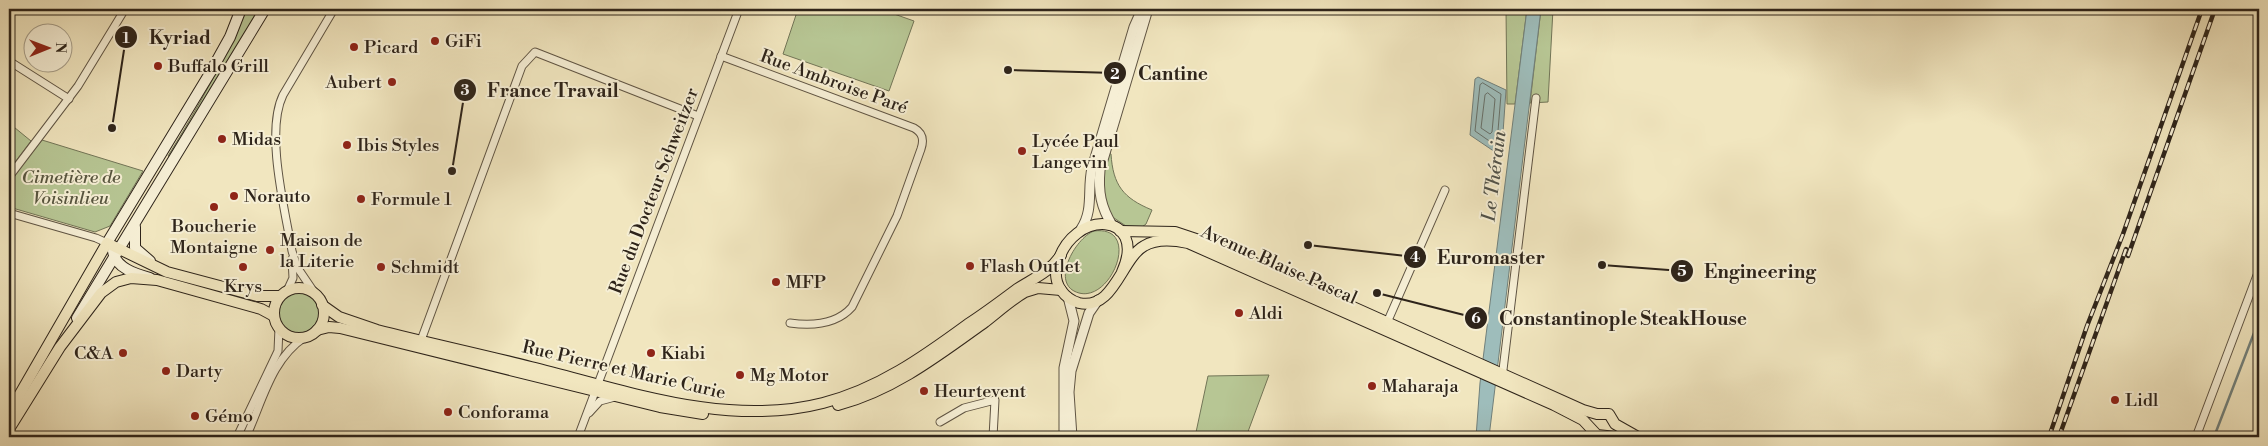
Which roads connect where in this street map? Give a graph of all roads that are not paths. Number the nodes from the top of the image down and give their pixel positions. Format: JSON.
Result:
{"nodes":[{"id":1,"x":125,"y":9,"type":"edge"},
{"id":2,"x":241,"y":9,"type":"edge"},
{"id":3,"x":264,"y":9,"type":"edge"},
{"id":4,"x":334,"y":9,"type":"edge"},
{"id":5,"x":739,"y":9,"type":"edge"},
{"id":6,"x":1142,"y":9,"type":"edge"},
{"id":7,"x":1148,"y":9,"type":"edge"},
{"id":8,"x":721,"y":56,"type":"junction"},
{"id":9,"x":9,"y":61,"type":"edge"},
{"id":10,"x":1536,"y":98,"type":"dead end"},
{"id":11,"x":69,"y":99,"type":"junction"},
{"id":12,"x":698,"y":116,"type":"junction"},
{"id":13,"x":9,"y":177,"type":"edge"},
{"id":14,"x":1446,"y":190,"type":"dead end"},
{"id":15,"x":9,"y":213,"type":"edge"},
{"id":16,"x":138,"y":219,"type":"junction"},
{"id":17,"x":1116,"y":228,"type":"junction"},
{"id":18,"x":1082,"y":229,"type":"junction"},
{"id":19,"x":113,"y":247,"type":"junction"},
{"id":20,"x":292,"y":251,"type":"junction"},
{"id":21,"x":1061,"y":255,"type":"junction"},
{"id":22,"x":2259,"y":270,"type":"edge"},
{"id":23,"x":1122,"y":272,"type":"junction"},
{"id":24,"x":175,"y":274,"type":"junction"},
{"id":25,"x":157,"y":280,"type":"junction"},
{"id":26,"x":283,"y":293,"type":"junction"},
{"id":27,"x":1065,"y":294,"type":"junction"},
{"id":28,"x":316,"y":295,"type":"junction"},
{"id":29,"x":1098,"y":300,"type":"junction"},
{"id":30,"x":322,"y":306,"type":"junction"},
{"id":31,"x":274,"y":316,"type":"junction"},
{"id":32,"x":790,"y":323,"type":"dead end"},
{"id":33,"x":1386,"y":325,"type":"junction"},
{"id":34,"x":279,"y":328,"type":"junction"},
{"id":35,"x":317,"y":330,"type":"junction"},
{"id":36,"x":305,"y":337,"type":"junction"},
{"id":37,"x":421,"y":345,"type":"junction"},
{"id":38,"x":60,"y":347,"type":"junction"},
{"id":39,"x":1500,"y":376,"type":"junction"},
{"id":40,"x":597,"y":387,"type":"junction"},
{"id":41,"x":617,"y":396,"type":"junction"},
{"id":42,"x":9,"y":413,"type":"edge"},
{"id":43,"x":1597,"y":414,"type":"junction"},
{"id":44,"x":940,"y":422,"type":"dead end"},
{"id":45,"x":1615,"y":424,"type":"junction"},
{"id":46,"x":9,"y":429,"type":"edge"},
{"id":47,"x":581,"y":429,"type":"junction"},
{"id":48,"x":1591,"y":431,"type":"edge"},
{"id":49,"x":237,"y":437,"type":"edge"},
{"id":50,"x":246,"y":437,"type":"edge"},
{"id":51,"x":578,"y":437,"type":"edge"},
{"id":52,"x":993,"y":437,"type":"edge"},
{"id":53,"x":1064,"y":437,"type":"edge"},
{"id":54,"x":1072,"y":437,"type":"edge"},
{"id":55,"x":1609,"y":437,"type":"edge"},
{"id":56,"x":1638,"y":437,"type":"edge"},
{"id":57,"x":2196,"y":437,"type":"edge"}],
"edges":[{"from":1,"to":11,"type":"street"},
{"from":2,"to":19,"type":"main road"},
{"from":3,"to":16,"type":"main road"},
{"from":4,"to":20,"type":"street"},
{"from":5,"to":8,"type":"street","name":"Rue du Docteur Schweitzer"},
{"from":6,"to":18,"type":"street"},
{"from":7,"to":17,"type":"street","name":"Avenue Blaise Pascal"},
{"from":8,"to":12,"type":"street","name":"Rue du Docteur Schweitzer"},
{"from":8,"to":32,"type":"street","name":"Rue Ambroise Paré"},
{"from":9,"to":11,"type":"street"},
{"from":10,"to":39,"type":"street"},
{"from":11,"to":13,"type":"street"},
{"from":12,"to":37,"type":"street"},
{"from":12,"to":40,"type":"street","name":"Rue du Docteur Schweitzer"},
{"from":14,"to":33,"type":"street"},
{"from":15,"to":19,"type":"street"},
{"from":16,"to":19,"type":"main road"},
{"from":16,"to":24,"type":"main road"},
{"from":17,"to":18,"type":"main road","name":"Avenue Blaise Pascal"},
{"from":17,"to":23,"type":"main road","name":"Avenue Blaise Pascal"},
{"from":17,"to":33,"type":"main road","name":"Avenue Blaise Pascal"},
{"from":18,"to":21,"type":"main road"},
{"from":19,"to":24,"type":"main road"},
{"from":19,"to":25,"type":"main road"},
{"from":19,"to":38,"type":"main road"},
{"from":19,"to":42,"type":"main road"},
{"from":20,"to":26,"type":"street"},
{"from":20,"to":28,"type":"street"},
{"from":21,"to":27,"type":"main road"},
{"from":21,"to":40,"type":"main road","name":"Rue Pierre et Marie Curie"},
{"from":22,"to":57,"type":"street"},
{"from":23,"to":29,"type":"main road","name":"Avenue Blaise Pascal"},
{"from":23,"to":33,"type":"main road","name":"Avenue Blaise Pascal"},
{"from":24,"to":26,"type":"main road"},
{"from":25,"to":31,"type":"main road"},
{"from":25,"to":38,"type":"main road"},
{"from":26,"to":28,"type":"main road"},
{"from":26,"to":31,"type":"main road"},
{"from":27,"to":29,"type":"main road"},
{"from":27,"to":41,"type":"main road","name":"Rue Pierre et Marie Curie"},
{"from":27,"to":53,"type":"street"},
{"from":28,"to":30,"type":"main road"},
{"from":29,"to":54,"type":"street"},
{"from":30,"to":35,"type":"main road"},
{"from":30,"to":37,"type":"main road","name":"Rue Pierre et Marie Curie"},
{"from":31,"to":34,"type":"main road"},
{"from":33,"to":39,"type":"main road","name":"Avenue Blaise Pascal"},
{"from":34,"to":36,"type":"main road"},
{"from":34,"to":49,"type":"street"},
{"from":35,"to":36,"type":"main road"},
{"from":35,"to":37,"type":"main road","name":"Rue Pierre et Marie Curie"},
{"from":36,"to":50,"type":"street"},
{"from":37,"to":40,"type":"main road","name":"Rue Pierre et Marie Curie"},
{"from":38,"to":46,"type":"main road"},
{"from":39,"to":43,"type":"main road","name":"Avenue Blaise Pascal"},
{"from":39,"to":48,"type":"main road","name":"Avenue Blaise Pascal"},
{"from":40,"to":41,"type":"main road","name":"Rue Pierre et Marie Curie"},
{"from":40,"to":47,"type":"street","name":"Rue du Docteur Schweitzer"},
{"from":41,"to":47,"type":"street"},
{"from":43,"to":45,"type":"main road","name":"Avenue Blaise Pascal"},
{"from":43,"to":48,"type":"main road"},
{"from":44,"to":52,"type":"street"},
{"from":45,"to":55,"type":"main road","name":"Avenue Blaise Pascal"},
{"from":45,"to":56,"type":"main road","name":"Avenue Blaise Pascal"},
{"from":47,"to":51,"type":"street"},
{"from":48,"to":55,"type":"main road","name":"Avenue Blaise Pascal"}]}
